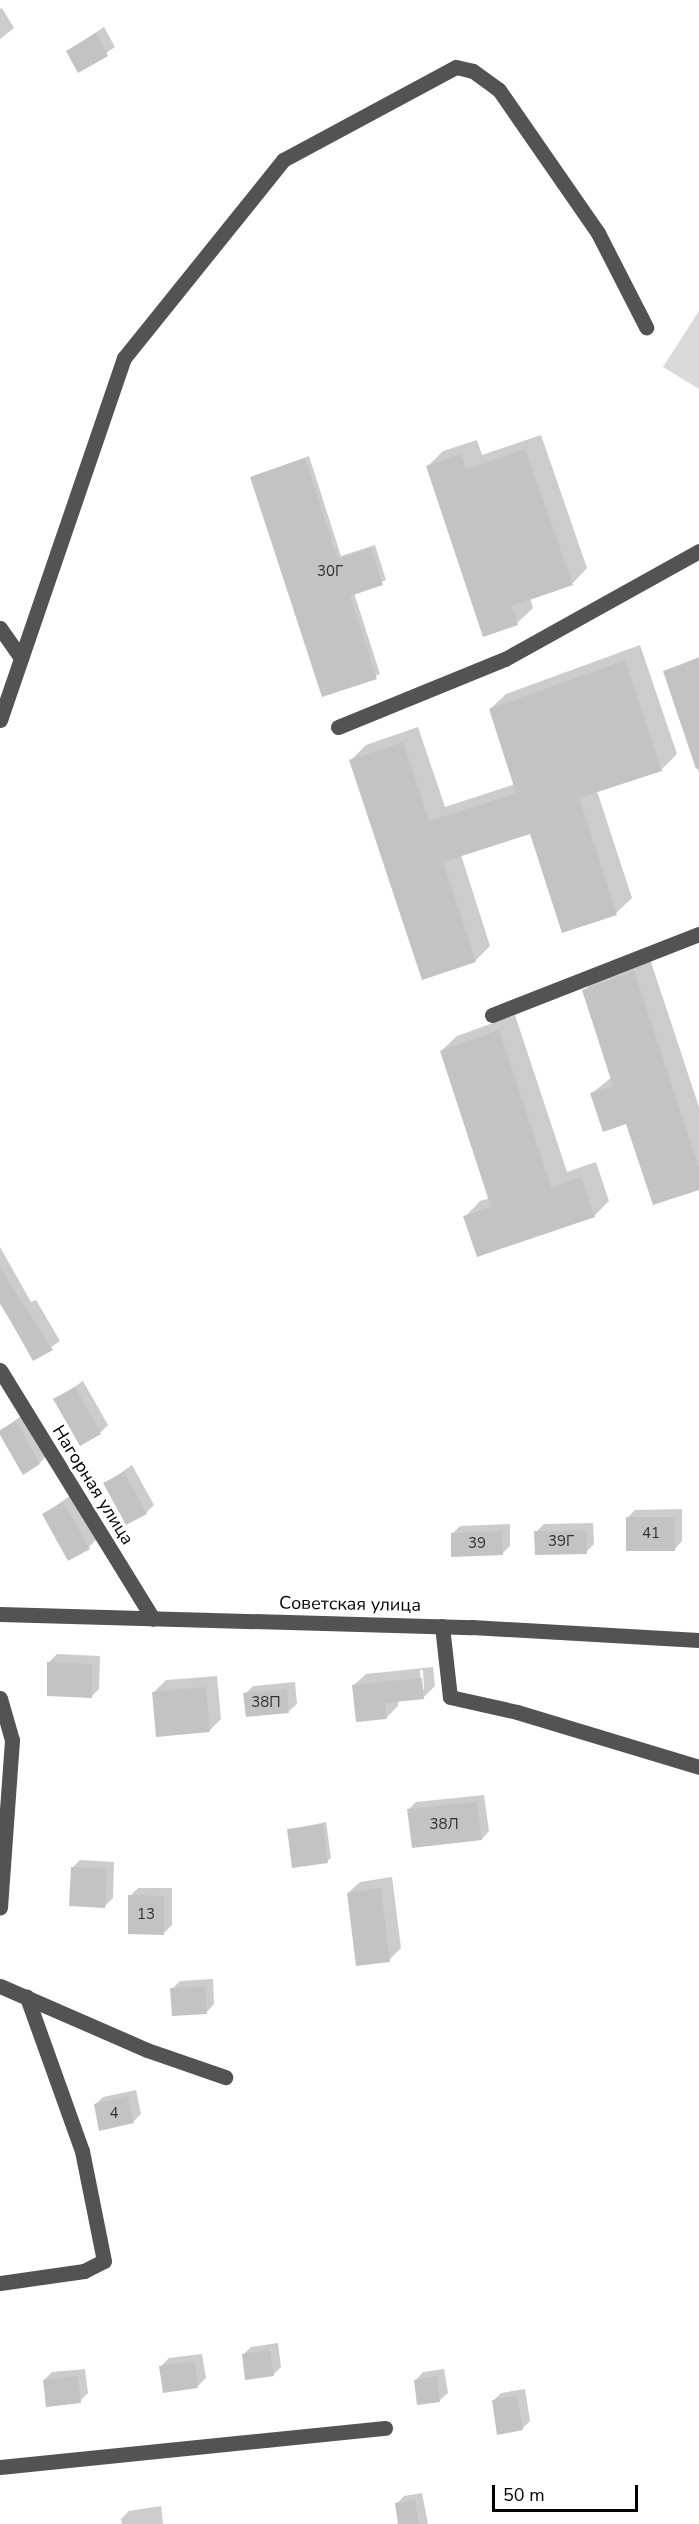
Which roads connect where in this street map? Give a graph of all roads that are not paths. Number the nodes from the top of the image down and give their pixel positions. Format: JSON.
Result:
{"nodes":[{"id":1,"x":646,"y":327,"type":"dead end"},
{"id":2,"x":699,"y":551,"type":"edge"},
{"id":3,"x":0,"y":628,"type":"edge"},
{"id":4,"x":21,"y":658,"type":"junction"},
{"id":5,"x":0,"y":720,"type":"edge"},
{"id":6,"x":338,"y":727,"type":"dead end"},
{"id":7,"x":699,"y":934,"type":"edge"},
{"id":8,"x":492,"y":1015,"type":"dead end"},
{"id":9,"x":0,"y":1370,"type":"edge"},
{"id":10,"x":0,"y":1614,"type":"edge"},
{"id":11,"x":153,"y":1619,"type":"junction"},
{"id":12,"x":442,"y":1626,"type":"junction"},
{"id":13,"x":699,"y":1640,"type":"edge"},
{"id":14,"x":0,"y":1698,"type":"edge"},
{"id":15,"x":699,"y":1767,"type":"edge"},
{"id":16,"x":0,"y":1908,"type":"edge"},
{"id":17,"x":0,"y":1986,"type":"edge"},
{"id":18,"x":27,"y":1998,"type":"junction"},
{"id":19,"x":225,"y":2077,"type":"dead end"},
{"id":20,"x":0,"y":2283,"type":"edge"},
{"id":21,"x":385,"y":2428,"type":"dead end"},
{"id":22,"x":0,"y":2467,"type":"edge"}],
"edges":[{"from":1,"to":4,"type":"street"},
{"from":2,"to":6,"type":"street"},
{"from":3,"to":4,"type":"street"},
{"from":4,"to":5,"type":"street"},
{"from":7,"to":8,"type":"street"},
{"from":9,"to":11,"type":"street","name":"Нагорная улица"},
{"from":10,"to":11,"type":"street","name":"Советская улица"},
{"from":11,"to":12,"type":"street","name":"Советская улица"},
{"from":12,"to":13,"type":"street","name":"Советская улица"},
{"from":12,"to":15,"type":"street"},
{"from":14,"to":16,"type":"street"},
{"from":17,"to":18,"type":"street"},
{"from":18,"to":19,"type":"street"},
{"from":18,"to":20,"type":"street"},
{"from":21,"to":22,"type":"street"}]}
